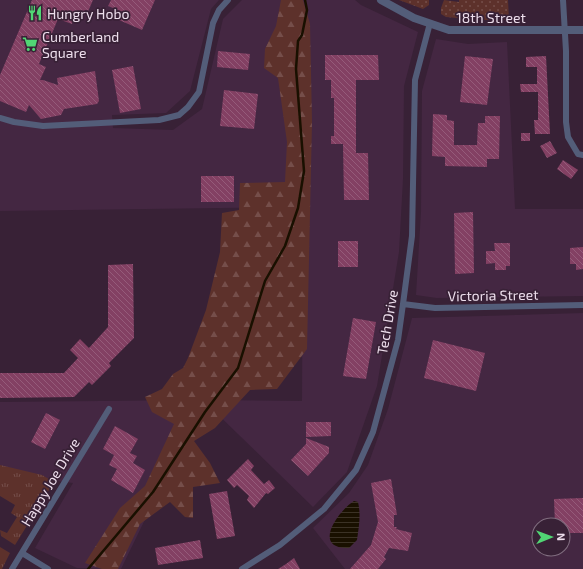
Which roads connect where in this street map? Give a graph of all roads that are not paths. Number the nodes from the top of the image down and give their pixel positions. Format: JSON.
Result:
{"nodes":[{"id":1,"x":228,"y":0,"type":"edge"},
{"id":2,"x":381,"y":0,"type":"edge"},
{"id":3,"x":563,"y":0,"type":"edge"},
{"id":4,"x":430,"y":23,"type":"junction"},
{"id":5,"x":565,"y":30,"type":"junction"},
{"id":6,"x":583,"y":30,"type":"edge"},
{"id":7,"x":0,"y":118,"type":"edge"},
{"id":8,"x":583,"y":154,"type":"edge"},
{"id":9,"x":403,"y":304,"type":"junction"},
{"id":10,"x":583,"y":305,"type":"edge"},
{"id":11,"x":109,"y":408,"type":"dead end"},
{"id":12,"x":22,"y":553,"type":"junction"},
{"id":13,"x":12,"y":569,"type":"edge"},
{"id":14,"x":48,"y":569,"type":"edge"},
{"id":15,"x":242,"y":569,"type":"edge"}],
"edges":[{"from":1,"to":7,"type":"street"},
{"from":2,"to":4,"type":"street","name":"18th Street"},
{"from":3,"to":5,"type":"street"},
{"from":4,"to":5,"type":"street","name":"18th Street"},
{"from":4,"to":9,"type":"street","name":"Tech Drive"},
{"from":5,"to":6,"type":"street","name":"18th Street"},
{"from":5,"to":8,"type":"street"},
{"from":9,"to":10,"type":"street","name":"Victoria Street"},
{"from":9,"to":15,"type":"street","name":"Tech Drive"},
{"from":11,"to":12,"type":"street","name":"Happy Joe Drive"},
{"from":12,"to":13,"type":"street","name":"Happy Joe Drive"},
{"from":12,"to":14,"type":"street"}]}
